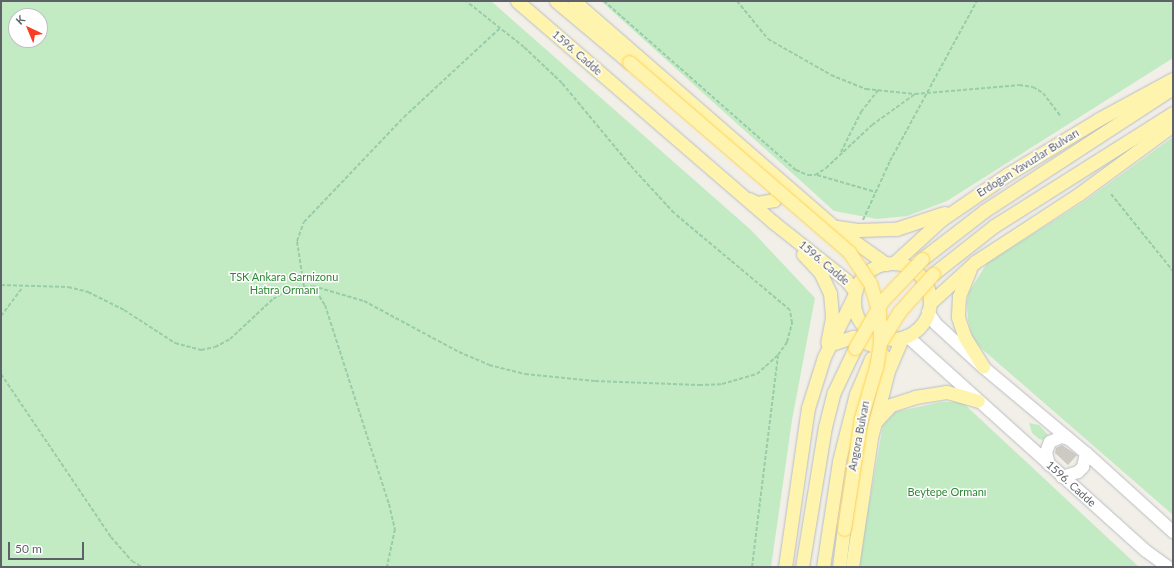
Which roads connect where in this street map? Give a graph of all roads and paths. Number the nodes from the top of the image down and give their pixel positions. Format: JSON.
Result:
{"nodes":[{"id":1,"x":466,"y":1,"type":"edge"},
{"id":2,"x":517,"y":1,"type":"edge"},
{"id":3,"x":556,"y":1,"type":"edge"},
{"id":4,"x":574,"y":1,"type":"edge"},
{"id":5,"x":604,"y":1,"type":"edge"},
{"id":6,"x":737,"y":1,"type":"edge"},
{"id":7,"x":977,"y":1,"type":"edge"},
{"id":8,"x":500,"y":28,"type":"junction"},
{"id":9,"x":1173,"y":79,"type":"edge"},
{"id":10,"x":1173,"y":88,"type":"edge"},
{"id":11,"x":878,"y":90,"type":"junction"},
{"id":12,"x":930,"y":92,"type":"junction"},
{"id":13,"x":915,"y":94,"type":"junction"},
{"id":14,"x":1173,"y":113,"type":"edge"},
{"id":15,"x":1061,"y":117,"type":"dead end"},
{"id":16,"x":1173,"y":125,"type":"edge"},
{"id":17,"x":840,"y":155,"type":"junction"},
{"id":18,"x":770,"y":169,"type":"junction"},
{"id":19,"x":815,"y":174,"type":"junction"},
{"id":20,"x":876,"y":192,"type":"junction"},
{"id":21,"x":1111,"y":194,"type":"dead end"},
{"id":22,"x":745,"y":198,"type":"junction"},
{"id":23,"x":964,"y":204,"type":"junction"},
{"id":24,"x":773,"y":222,"type":"junction"},
{"id":25,"x":834,"y":226,"type":"junction"},
{"id":26,"x":859,"y":230,"type":"junction"},
{"id":27,"x":975,"y":262,"type":"junction"},
{"id":28,"x":890,"y":263,"type":"junction"},
{"id":29,"x":1173,"y":271,"type":"edge"},
{"id":30,"x":870,"y":283,"type":"joint"},
{"id":31,"x":1,"y":285,"type":"edge"},
{"id":32,"x":23,"y":286,"type":"junction"},
{"id":33,"x":314,"y":286,"type":"junction"},
{"id":34,"x":304,"y":287,"type":"junction"},
{"id":35,"x":855,"y":294,"type":"junction"},
{"id":36,"x":929,"y":307,"type":"junction"},
{"id":37,"x":1,"y":316,"type":"edge"},
{"id":38,"x":905,"y":337,"type":"junction"},
{"id":39,"x":831,"y":344,"type":"junction"},
{"id":40,"x":778,"y":355,"type":"junction"},
{"id":41,"x":824,"y":357,"type":"junction"},
{"id":42,"x":983,"y":367,"type":"junction"},
{"id":43,"x":888,"y":371,"type":"junction"},
{"id":44,"x":1,"y":374,"type":"edge"},
{"id":45,"x":978,"y":401,"type":"junction"},
{"id":46,"x":875,"y":423,"type":"junction"},
{"id":47,"x":1070,"y":439,"type":"junction"},
{"id":48,"x":1086,"y":453,"type":"junction"},
{"id":49,"x":1049,"y":465,"type":"junction"},
{"id":50,"x":1062,"y":477,"type":"junction"},
{"id":51,"x":1173,"y":532,"type":"edge"},
{"id":52,"x":142,"y":567,"type":"edge"},
{"id":53,"x":387,"y":567,"type":"edge"},
{"id":54,"x":752,"y":567,"type":"edge"},
{"id":55,"x":785,"y":567,"type":"edge"},
{"id":56,"x":802,"y":567,"type":"edge"},
{"id":57,"x":823,"y":567,"type":"edge"},
{"id":58,"x":839,"y":567,"type":"edge"},
{"id":59,"x":852,"y":567,"type":"edge"},
{"id":60,"x":1168,"y":567,"type":"edge"}],
"edges":[{"from":1,"to":8,"type":"path"},
{"from":2,"to":22,"type":"main road","name":"1596. Cadde"},
{"from":3,"to":30,"type":"main road","name":"1596. Cadde","bridge":true},
{"from":4,"to":18,"type":"main road"},
{"from":5,"to":19,"type":"path"},
{"from":6,"to":11,"type":"path"},
{"from":7,"to":12,"type":"path"},
{"from":8,"to":34,"type":"path"},
{"from":8,"to":40,"type":"path"},
{"from":9,"to":23,"type":"main road","name":"Erdoğan Yavuzlar Bulvarı"},
{"from":10,"to":56,"type":"main road","name":"Erdoğan Yavuzlar Bulvarı","bridge":true},
{"from":11,"to":13,"type":"path"},
{"from":11,"to":17,"type":"path"},
{"from":12,"to":13,"type":"path"},
{"from":12,"to":15,"type":"path"},
{"from":12,"to":20,"type":"path"},
{"from":13,"to":17,"type":"path"},
{"from":14,"to":57,"type":"main road","name":"Angora Bulvarı","bridge":true},
{"from":16,"to":27,"type":"main road"},
{"from":17,"to":19,"type":"path"},
{"from":18,"to":22,"type":"main road"},
{"from":18,"to":25,"type":"main road"},
{"from":19,"to":20,"type":"path"},
{"from":20,"to":26,"type":"path"},
{"from":21,"to":29,"type":"path"},
{"from":22,"to":24,"type":"main road","name":"1596. Cadde"},
{"from":23,"to":26,"type":"main road"},
{"from":23,"to":28,"type":"main road","name":"Erdoğan Yavuzlar Bulvarı"},
{"from":24,"to":35,"type":"main road","name":"1596. Cadde"},
{"from":24,"to":41,"type":"main road"},
{"from":25,"to":26,"type":"main road"},
{"from":25,"to":28,"type":"main road"},
{"from":27,"to":36,"type":"main road"},
{"from":27,"to":42,"type":"main road"},
{"from":28,"to":35,"type":"main road"},
{"from":28,"to":36,"type":"main road"},
{"from":30,"to":58,"type":"main road","name":"Angora Bulvarı","bridge":true},
{"from":31,"to":32,"type":"path"},
{"from":32,"to":34,"type":"path"},
{"from":32,"to":37,"type":"path"},
{"from":33,"to":34,"type":"path"},
{"from":33,"to":40,"type":"path"},
{"from":33,"to":53,"type":"path"},
{"from":35,"to":38,"type":"main road","name":"1596. Cadde"},
{"from":35,"to":39,"type":"main road"},
{"from":36,"to":38,"type":"main road"},
{"from":36,"to":42,"type":"main road"},
{"from":38,"to":43,"type":"main road","name":"Angora Bulvarı"},
{"from":38,"to":45,"type":"main road","name":"1596. Cadde"},
{"from":39,"to":41,"type":"main road"},
{"from":39,"to":43,"type":"main road"},
{"from":40,"to":54,"type":"path"},
{"from":41,"to":55,"type":"main road"},
{"from":42,"to":47,"type":"main road"},
{"from":43,"to":46,"type":"main road","name":"Angora Bulvarı"},
{"from":44,"to":52,"type":"path"},
{"from":45,"to":46,"type":"main road"},
{"from":45,"to":49,"type":"main road","name":"1596. Cadde"},
{"from":46,"to":59,"type":"main road","name":"Angora Bulvarı"},
{"from":47,"to":48,"type":"main road"},
{"from":47,"to":49,"type":"main road"},
{"from":48,"to":50,"type":"main road"},
{"from":48,"to":51,"type":"main road"},
{"from":49,"to":50,"type":"main road","name":"1596. Cadde"},
{"from":50,"to":60,"type":"main road","name":"1596. Cadde"}]}
